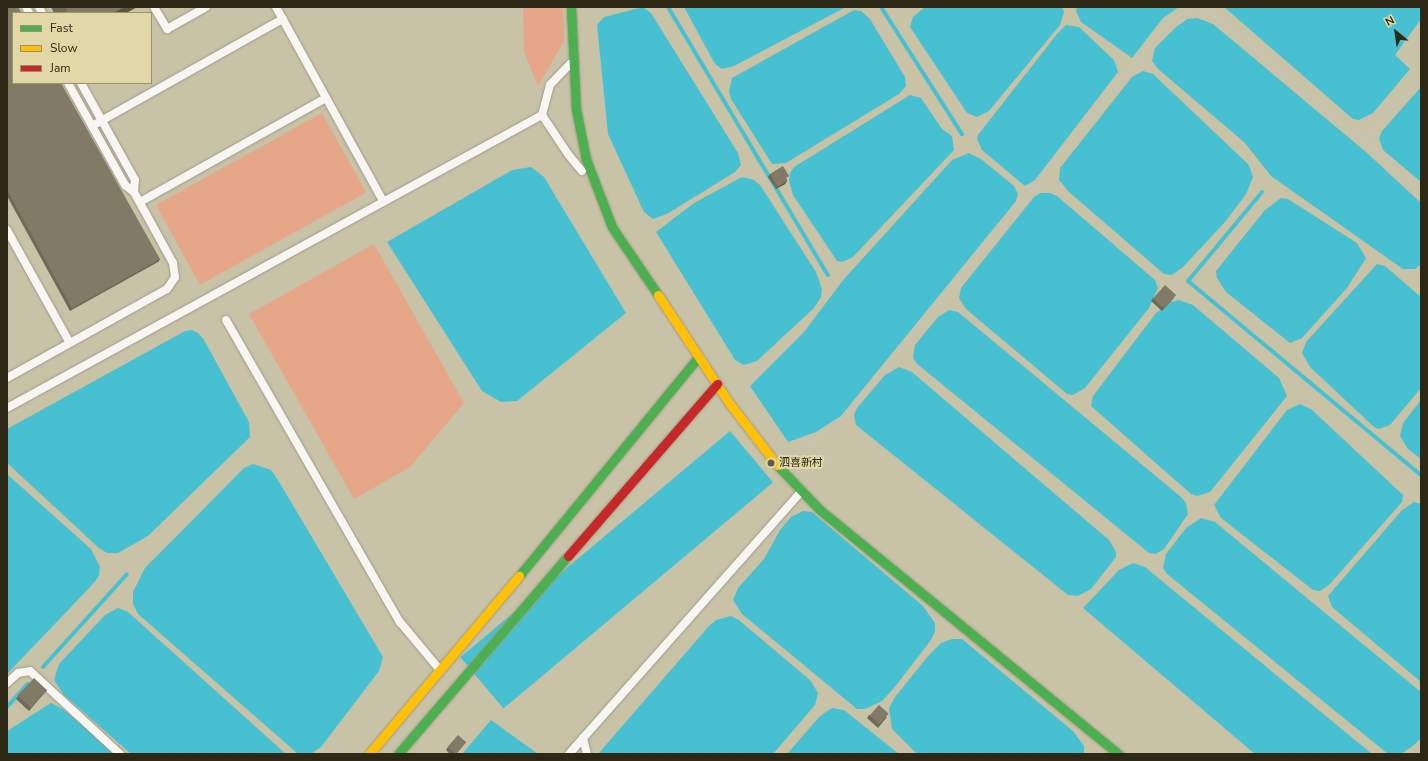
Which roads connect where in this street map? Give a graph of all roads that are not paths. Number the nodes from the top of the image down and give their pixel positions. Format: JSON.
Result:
{"nodes":[{"id":1,"x":154,"y":7,"type":"edge"},
{"id":2,"x":206,"y":7,"type":"edge"},
{"id":3,"x":571,"y":7,"type":"edge"},
{"id":4,"x":279,"y":8,"type":"edge"},
{"id":5,"x":283,"y":19,"type":"junction"},
{"id":6,"x":572,"y":62,"type":"junction"},
{"id":7,"x":69,"y":84,"type":"edge"},
{"id":8,"x":82,"y":84,"type":"edge"},
{"id":9,"x":326,"y":98,"type":"junction"},
{"id":10,"x":542,"y":115,"type":"junction"},
{"id":11,"x":102,"y":121,"type":"junction"},
{"id":12,"x":92,"y":126,"type":"junction"},
{"id":13,"x":596,"y":187,"type":"junction"},
{"id":14,"x":134,"y":192,"type":"junction"},
{"id":15,"x":383,"y":201,"type":"junction"},
{"id":16,"x":140,"y":202,"type":"junction"},
{"id":17,"x":7,"y":230,"type":"edge"},
{"id":18,"x":226,"y":320,"type":"dead end"},
{"id":19,"x":70,"y":343,"type":"junction"},
{"id":20,"x":698,"y":357,"type":"junction"},
{"id":21,"x":7,"y":378,"type":"edge"},
{"id":22,"x":717,"y":384,"type":"junction"},
{"id":23,"x":7,"y":408,"type":"edge"},
{"id":24,"x":801,"y":492,"type":"junction"},
{"id":25,"x":442,"y":671,"type":"junction"},
{"id":26,"x":7,"y":682,"type":"edge"},
{"id":27,"x":583,"y":738,"type":"junction"},
{"id":28,"x":120,"y":754,"type":"edge"},
{"id":29,"x":369,"y":754,"type":"edge"},
{"id":30,"x":398,"y":754,"type":"edge"},
{"id":31,"x":569,"y":754,"type":"edge"},
{"id":32,"x":587,"y":754,"type":"edge"},
{"id":33,"x":1118,"y":754,"type":"edge"}],
"edges":[{"from":1,"to":2,"type":"lane"},
{"from":3,"to":6,"type":"main road"},
{"from":4,"to":5,"type":"lane"},
{"from":5,"to":9,"type":"lane"},
{"from":5,"to":11,"type":"lane"},
{"from":6,"to":10,"type":"lane"},
{"from":6,"to":13,"type":"main road"},
{"from":7,"to":12,"type":"lane"},
{"from":8,"to":11,"type":"lane"},
{"from":9,"to":15,"type":"lane"},
{"from":9,"to":16,"type":"lane"},
{"from":10,"to":13,"type":"lane"},
{"from":10,"to":15,"type":"lane"},
{"from":11,"to":12,"type":"lane"},
{"from":11,"to":14,"type":"lane"},
{"from":12,"to":14,"type":"lane"},
{"from":13,"to":20,"type":"main road"},
{"from":14,"to":16,"type":"lane"},
{"from":15,"to":23,"type":"lane"},
{"from":16,"to":19,"type":"lane"},
{"from":17,"to":19,"type":"lane"},
{"from":18,"to":25,"type":"lane"},
{"from":19,"to":21,"type":"lane"},
{"from":20,"to":22,"type":"main road"},
{"from":20,"to":25,"type":"main road"},
{"from":22,"to":24,"type":"main road"},
{"from":22,"to":30,"type":"main road"},
{"from":24,"to":27,"type":"lane"},
{"from":24,"to":33,"type":"main road"},
{"from":25,"to":29,"type":"main road"},
{"from":26,"to":28,"type":"lane"},
{"from":27,"to":31,"type":"lane"},
{"from":27,"to":32,"type":"lane"}]}
